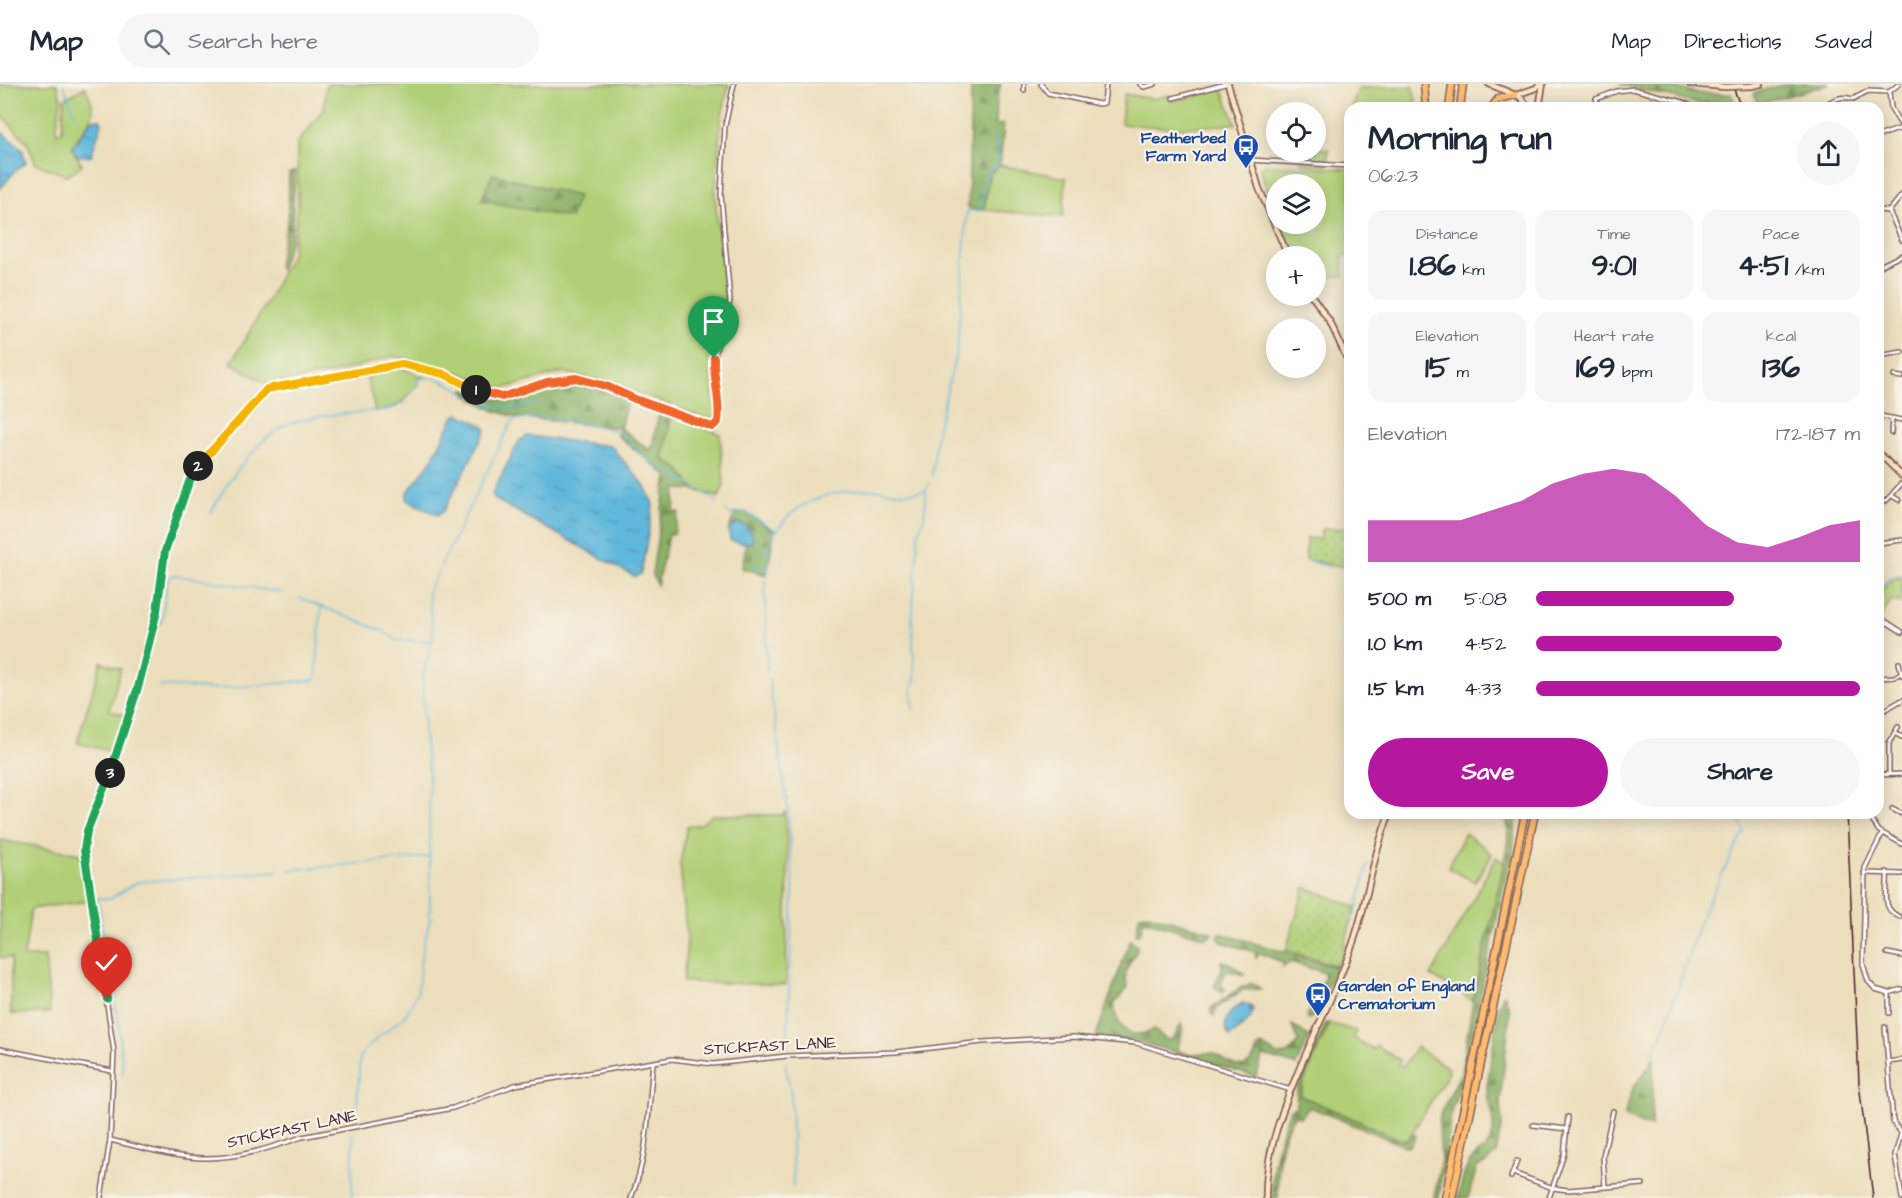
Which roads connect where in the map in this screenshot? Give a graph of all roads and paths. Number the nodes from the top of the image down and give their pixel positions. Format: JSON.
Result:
{"nodes":[{"id":1,"x":734,"y":84,"type":"edge"},
{"id":2,"x":1024,"y":84,"type":"edge"},
{"id":3,"x":1041,"y":84,"type":"edge"},
{"id":4,"x":1106,"y":84,"type":"edge"},
{"id":5,"x":1140,"y":84,"type":"edge"},
{"id":6,"x":1155,"y":84,"type":"edge"},
{"id":7,"x":1227,"y":84,"type":"edge"},
{"id":8,"x":1424,"y":84,"type":"edge"},
{"id":9,"x":1452,"y":84,"type":"edge"},
{"id":10,"x":1463,"y":84,"type":"edge"},
{"id":11,"x":1489,"y":84,"type":"edge"},
{"id":12,"x":1541,"y":84,"type":"edge"},
{"id":13,"x":1690,"y":84,"type":"edge"},
{"id":14,"x":1761,"y":84,"type":"edge"},
{"id":15,"x":1899,"y":84,"type":"edge"},
{"id":16,"x":1024,"y":90,"type":"dead end"},
{"id":17,"x":1890,"y":92,"type":"junction"},
{"id":18,"x":1515,"y":95,"type":"junction"},
{"id":19,"x":1173,"y":98,"type":"dead end"},
{"id":20,"x":1426,"y":102,"type":"edge"},
{"id":21,"x":1450,"y":102,"type":"edge"},
{"id":22,"x":1461,"y":102,"type":"edge"},
{"id":23,"x":1496,"y":102,"type":"edge"},
{"id":24,"x":1523,"y":102,"type":"edge"},
{"id":25,"x":1540,"y":102,"type":"edge"},
{"id":26,"x":1597,"y":102,"type":"edge"},
{"id":27,"x":1683,"y":102,"type":"edge"},
{"id":28,"x":1830,"y":102,"type":"edge"},
{"id":29,"x":1902,"y":127,"type":"edge"},
{"id":30,"x":1884,"y":134,"type":"edge"},
{"id":31,"x":1250,"y":160,"type":"junction"},
{"id":32,"x":1344,"y":166,"type":"edge"},
{"id":33,"x":1902,"y":195,"type":"edge"},
{"id":34,"x":1884,"y":210,"type":"edge"},
{"id":35,"x":1888,"y":210,"type":"junction"},
{"id":36,"x":1902,"y":240,"type":"edge"},
{"id":37,"x":1284,"y":246,"type":"edge"},
{"id":38,"x":1902,"y":255,"type":"edge"},
{"id":39,"x":1884,"y":264,"type":"edge"},
{"id":40,"x":1319,"y":306,"type":"edge"},
{"id":41,"x":1902,"y":352,"type":"edge"},
{"id":42,"x":1344,"y":353,"type":"edge"},
{"id":43,"x":1884,"y":355,"type":"edge"},
{"id":44,"x":1894,"y":376,"type":"dead end"},
{"id":45,"x":1902,"y":377,"type":"edge"},
{"id":46,"x":1884,"y":416,"type":"edge"},
{"id":47,"x":1892,"y":419,"type":"junction"},
{"id":48,"x":1902,"y":420,"type":"edge"},
{"id":49,"x":1891,"y":433,"type":"dead end"},
{"id":50,"x":1884,"y":458,"type":"edge"},
{"id":51,"x":1902,"y":476,"type":"edge"},
{"id":52,"x":1901,"y":484,"type":"edge"},
{"id":53,"x":1892,"y":495,"type":"junction"},
{"id":54,"x":1884,"y":500,"type":"edge"},
{"id":55,"x":1899,"y":500,"type":"dead end"},
{"id":56,"x":1902,"y":540,"type":"edge"},
{"id":57,"x":1884,"y":542,"type":"edge"},
{"id":58,"x":1884,"y":620,"type":"edge"},
{"id":59,"x":1887,"y":622,"type":"junction"},
{"id":60,"x":1884,"y":626,"type":"edge"},
{"id":61,"x":1902,"y":632,"type":"edge"},
{"id":62,"x":1899,"y":663,"type":"dead end"},
{"id":63,"x":1901,"y":674,"type":"edge"},
{"id":64,"x":1884,"y":678,"type":"edge"},
{"id":65,"x":1902,"y":700,"type":"edge"},
{"id":66,"x":1884,"y":708,"type":"edge"},
{"id":67,"x":1898,"y":728,"type":"dead end"},
{"id":68,"x":1896,"y":734,"type":"junction"},
{"id":69,"x":1902,"y":737,"type":"edge"},
{"id":70,"x":1884,"y":774,"type":"edge"},
{"id":71,"x":1889,"y":774,"type":"junction"},
{"id":72,"x":1902,"y":774,"type":"edge"},
{"id":73,"x":1892,"y":809,"type":"dead end"},
{"id":74,"x":1899,"y":815,"type":"edge"},
{"id":75,"x":1388,"y":819,"type":"edge"},
{"id":76,"x":1524,"y":819,"type":"edge"},
{"id":77,"x":1534,"y":819,"type":"edge"},
{"id":78,"x":1871,"y":819,"type":"edge"},
{"id":79,"x":1881,"y":834,"type":"junction"},
{"id":80,"x":1902,"y":844,"type":"edge"},
{"id":81,"x":1887,"y":872,"type":"junction"},
{"id":82,"x":1864,"y":873,"type":"junction"},
{"id":83,"x":1902,"y":874,"type":"edge"},
{"id":84,"x":1900,"y":917,"type":"dead end"},
{"id":85,"x":1887,"y":953,"type":"dead end"},
{"id":86,"x":1902,"y":956,"type":"edge"},
{"id":87,"x":1902,"y":989,"type":"edge"},
{"id":88,"x":1889,"y":993,"type":"junction"},
{"id":89,"x":1889,"y":1013,"type":"dead end"},
{"id":90,"x":1885,"y":1027,"type":"dead end"},
{"id":91,"x":0,"y":1049,"type":"edge"},
{"id":92,"x":1902,"y":1060,"type":"edge"},
{"id":93,"x":1888,"y":1062,"type":"junction"},
{"id":94,"x":653,"y":1063,"type":"junction"},
{"id":95,"x":112,"y":1071,"type":"junction"},
{"id":96,"x":1292,"y":1090,"type":"junction"},
{"id":97,"x":1613,"y":1111,"type":"dead end"},
{"id":98,"x":1568,"y":1117,"type":"dead end"},
{"id":99,"x":1533,"y":1125,"type":"dead end"},
{"id":100,"x":1567,"y":1129,"type":"junction"},
{"id":101,"x":1901,"y":1134,"type":"edge"},
{"id":102,"x":110,"y":1140,"type":"junction"},
{"id":103,"x":1517,"y":1161,"type":"dead end"},
{"id":104,"x":1901,"y":1181,"type":"edge"},
{"id":105,"x":1643,"y":1184,"type":"dead end"},
{"id":106,"x":1605,"y":1187,"type":"junction"},
{"id":107,"x":1553,"y":1188,"type":"junction"},
{"id":108,"x":101,"y":1198,"type":"edge"},
{"id":109,"x":631,"y":1198,"type":"edge"},
{"id":110,"x":1266,"y":1198,"type":"edge"},
{"id":111,"x":1445,"y":1198,"type":"edge"},
{"id":112,"x":1452,"y":1198,"type":"edge"},
{"id":113,"x":1549,"y":1198,"type":"edge"},
{"id":114,"x":1902,"y":1198,"type":"edge"}],
"edges":[{"from":1,"to":95,"type":"street"},
{"from":2,"to":16,"type":"street"},
{"from":3,"to":4,"type":"street"},
{"from":5,"to":6,"type":"street"},
{"from":7,"to":19,"type":"street"},
{"from":7,"to":31,"type":"street"},
{"from":8,"to":20,"type":"highway"},
{"from":9,"to":21,"type":"highway"},
{"from":10,"to":22,"type":"highway"},
{"from":11,"to":18,"type":"street"},
{"from":12,"to":18,"type":"street"},
{"from":12,"to":25,"type":"street"},
{"from":13,"to":14,"type":"street","bridge":true},
{"from":15,"to":17,"type":"street"},
{"from":17,"to":28,"type":"street"},
{"from":17,"to":29,"type":"street"},
{"from":18,"to":23,"type":"highway"},
{"from":18,"to":24,"type":"street"},
{"from":26,"to":27,"type":"street"},
{"from":29,"to":30,"type":"street"},
{"from":31,"to":32,"type":"street"},
{"from":31,"to":37,"type":"street"},
{"from":33,"to":35,"type":"street"},
{"from":34,"to":35,"type":"street"},
{"from":35,"to":36,"type":"street"},
{"from":38,"to":39,"type":"street"},
{"from":40,"to":42,"type":"street"},
{"from":41,"to":43,"type":"street"},
{"from":44,"to":45,"type":"street"},
{"from":46,"to":47,"type":"street"},
{"from":47,"to":48,"type":"street"},
{"from":47,"to":49,"type":"street"},
{"from":50,"to":51,"type":"street"},
{"from":52,"to":53,"type":"street"},
{"from":53,"to":54,"type":"street"},
{"from":53,"to":55,"type":"street"},
{"from":56,"to":57,"type":"street"},
{"from":58,"to":59,"type":"street"},
{"from":59,"to":60,"type":"street"},
{"from":59,"to":61,"type":"street"},
{"from":62,"to":63,"type":"street"},
{"from":63,"to":64,"type":"street"},
{"from":65,"to":66,"type":"street"},
{"from":67,"to":68,"type":"street"},
{"from":68,"to":69,"type":"street"},
{"from":68,"to":71,"type":"street"},
{"from":70,"to":71,"type":"street"},
{"from":71,"to":72,"type":"street"},
{"from":73,"to":74,"type":"street"},
{"from":75,"to":96,"type":"street"},
{"from":76,"to":111,"type":"highway"},
{"from":77,"to":112,"type":"highway"},
{"from":78,"to":79,"type":"street"},
{"from":79,"to":80,"type":"street"},
{"from":79,"to":82,"type":"street"},
{"from":81,"to":82,"type":"street"},
{"from":81,"to":83,"type":"street"},
{"from":81,"to":84,"type":"street"},
{"from":82,"to":88,"type":"street"},
{"from":85,"to":86,"type":"street"},
{"from":87,"to":88,"type":"street"},
{"from":88,"to":89,"type":"street"},
{"from":90,"to":93,"type":"street"},
{"from":91,"to":95,"type":"street"},
{"from":92,"to":93,"type":"street"},
{"from":93,"to":101,"type":"street"},
{"from":94,"to":96,"type":"street","name":"STICKFAST LANE"},
{"from":94,"to":102,"type":"street","name":"STICKFAST LANE"},
{"from":94,"to":109,"type":"street"},
{"from":95,"to":102,"type":"street"},
{"from":96,"to":110,"type":"street"},
{"from":97,"to":106,"type":"street"},
{"from":98,"to":100,"type":"street"},
{"from":99,"to":100,"type":"street"},
{"from":100,"to":107,"type":"street"},
{"from":101,"to":104,"type":"street"},
{"from":102,"to":108,"type":"street"},
{"from":103,"to":107,"type":"street"},
{"from":104,"to":114,"type":"street"},
{"from":105,"to":106,"type":"street"},
{"from":106,"to":107,"type":"street"},
{"from":107,"to":113,"type":"street"}]}
